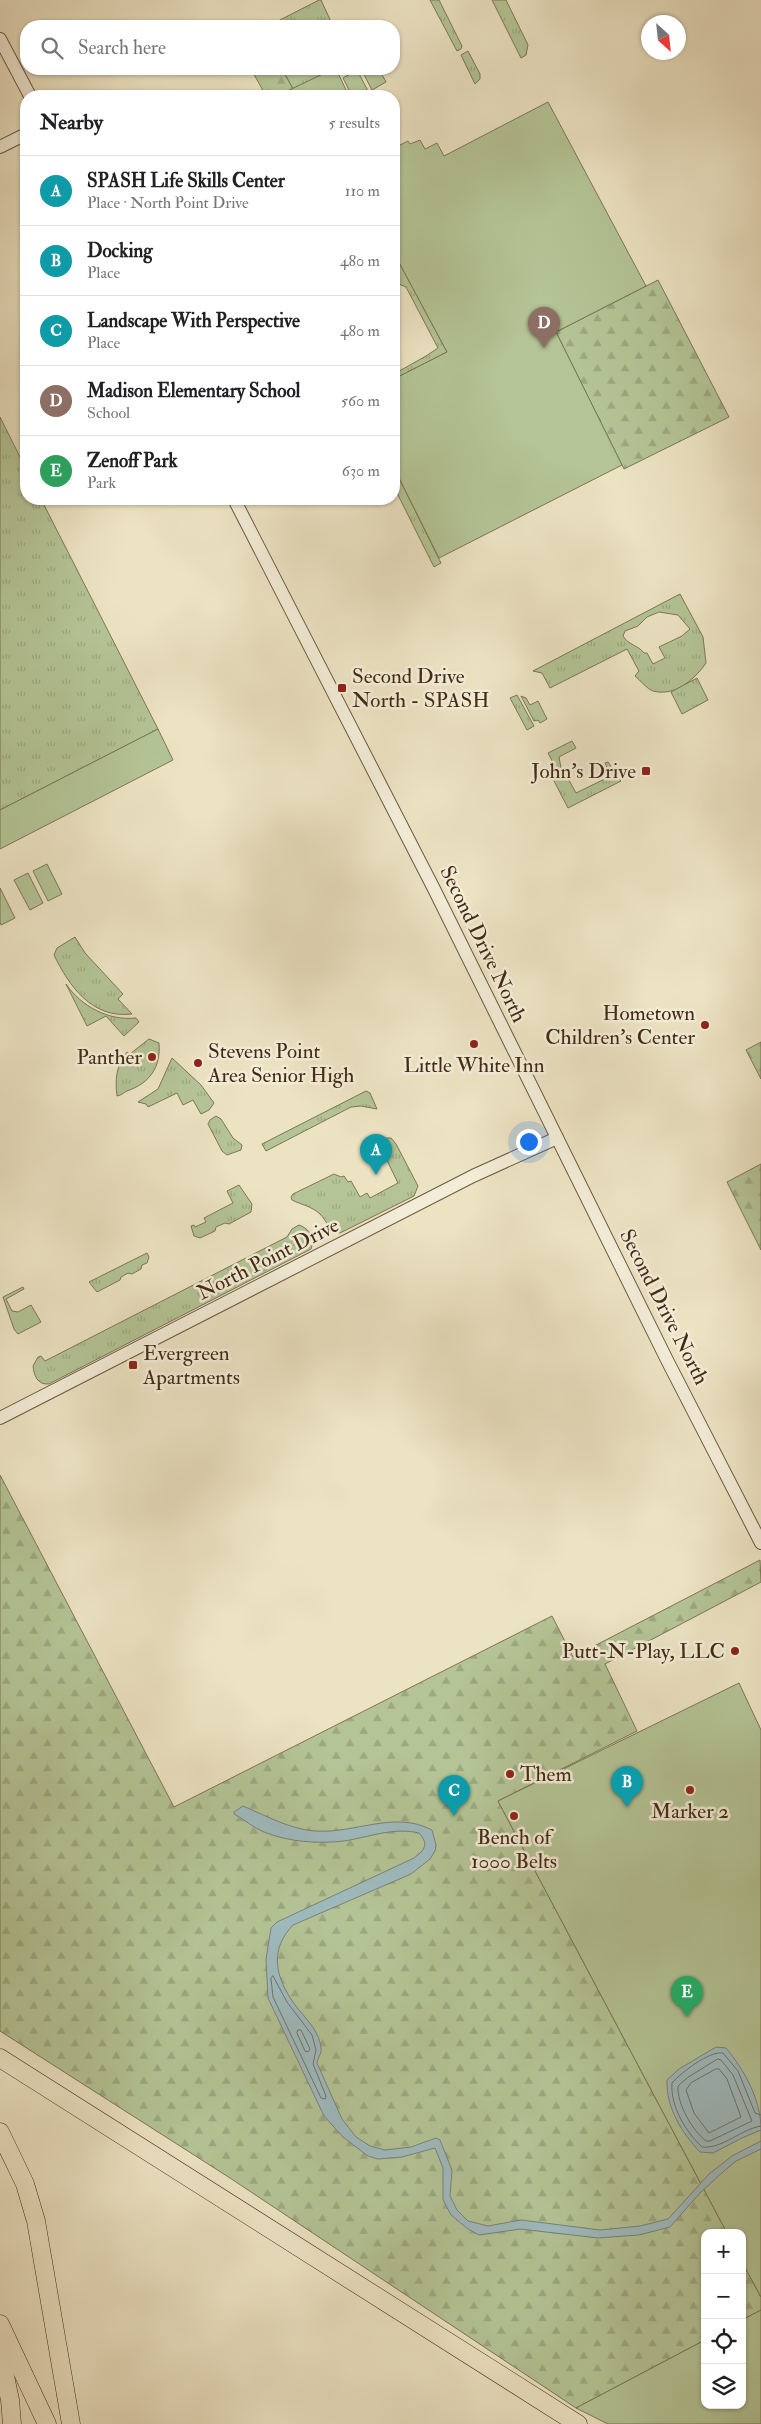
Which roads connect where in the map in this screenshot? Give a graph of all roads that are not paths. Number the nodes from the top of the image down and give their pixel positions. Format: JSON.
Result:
{"nodes":[{"id":1,"x":0,"y":39,"type":"edge"},
{"id":2,"x":27,"y":90,"type":"edge"},
{"id":3,"x":20,"y":137,"type":"edge"},
{"id":4,"x":0,"y":147,"type":"edge"},
{"id":5,"x":237,"y":505,"type":"edge"},
{"id":6,"x":557,"y":1138,"type":"junction"},
{"id":7,"x":0,"y":1418,"type":"edge"},
{"id":8,"x":761,"y":1543,"type":"edge"},
{"id":9,"x":0,"y":2058,"type":"edge"},
{"id":10,"x":0,"y":2132,"type":"edge"},
{"id":11,"x":0,"y":2324,"type":"edge"},
{"id":12,"x":0,"y":2352,"type":"edge"},
{"id":13,"x":12,"y":2424,"type":"edge"},
{"id":14,"x":47,"y":2424,"type":"edge"},
{"id":15,"x":72,"y":2424,"type":"edge"},
{"id":16,"x":578,"y":2424,"type":"edge"}],
"edges":[{"from":1,"to":2,"type":"street"},
{"from":3,"to":4,"type":"street"},
{"from":5,"to":6,"type":"street","name":"Second Drive North"},
{"from":6,"to":7,"type":"street","name":"North Point Drive"},
{"from":6,"to":8,"type":"street","name":"Second Drive North"},
{"from":9,"to":16,"type":"highway"},
{"from":10,"to":15,"type":"highway"},
{"from":11,"to":14,"type":"highway"},
{"from":12,"to":13,"type":"highway"}]}
